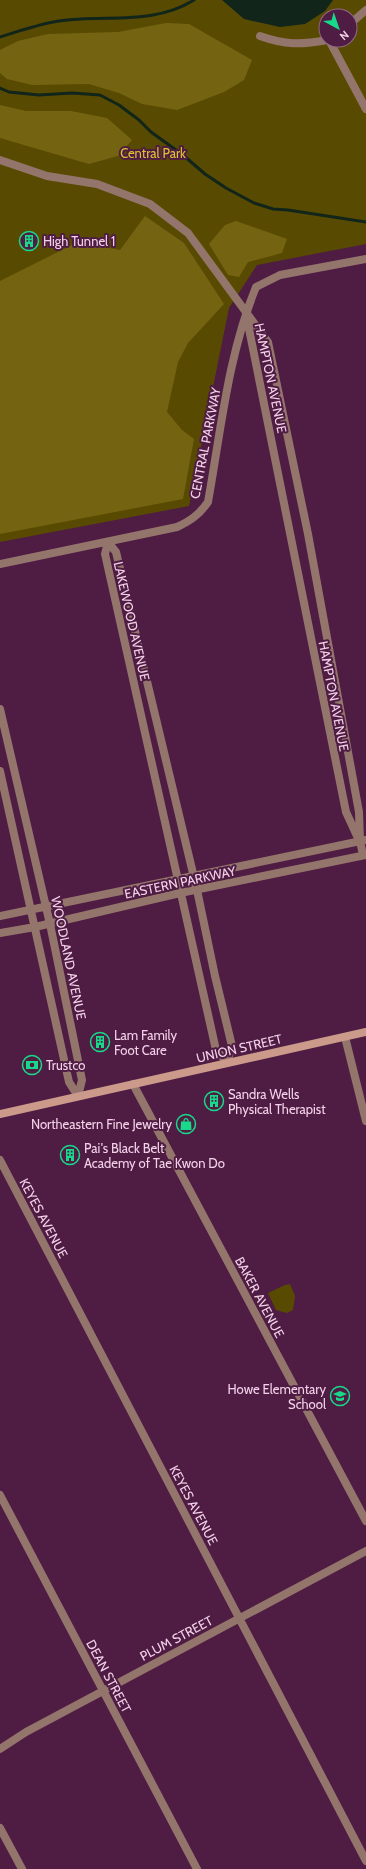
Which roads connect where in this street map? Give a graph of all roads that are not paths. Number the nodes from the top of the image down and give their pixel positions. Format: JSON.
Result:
{"nodes":[{"id":1,"x":366,"y":10,"type":"edge"},
{"id":2,"x":358,"y":17,"type":"edge"},
{"id":3,"x":260,"y":36,"type":"dead end"},
{"id":4,"x":318,"y":42,"type":"edge"},
{"id":5,"x":332,"y":48,"type":"edge"},
{"id":6,"x":366,"y":109,"type":"edge"},
{"id":7,"x":0,"y":160,"type":"edge"},
{"id":8,"x":366,"y":259,"type":"edge"},
{"id":9,"x":246,"y":311,"type":"junction"},
{"id":10,"x":108,"y":542,"type":"junction"},
{"id":11,"x":0,"y":564,"type":"edge"},
{"id":12,"x":0,"y":709,"type":"edge"},
{"id":13,"x":0,"y":771,"type":"edge"},
{"id":14,"x":363,"y":840,"type":"edge"},
{"id":15,"x":365,"y":855,"type":"edge"},
{"id":16,"x":194,"y":877,"type":"junction"},
{"id":17,"x":177,"y":880,"type":"junction"},
{"id":18,"x":197,"y":890,"type":"junction"},
{"id":19,"x":180,"y":893,"type":"junction"},
{"id":20,"x":46,"y":907,"type":"junction"},
{"id":21,"x":30,"y":910,"type":"junction"},
{"id":22,"x":0,"y":916,"type":"edge"},
{"id":23,"x":50,"y":924,"type":"junction"},
{"id":24,"x":35,"y":927,"type":"junction"},
{"id":25,"x":0,"y":933,"type":"edge"},
{"id":26,"x":215,"y":976,"type":"junction"},
{"id":27,"x":200,"y":979,"type":"junction"},
{"id":28,"x":366,"y":1032,"type":"edge"},
{"id":29,"x":345,"y":1036,"type":"junction"},
{"id":30,"x":227,"y":1062,"type":"junction"},
{"id":31,"x":133,"y":1084,"type":"junction"},
{"id":32,"x":78,"y":1096,"type":"junction"},
{"id":33,"x":0,"y":1114,"type":"edge"},
{"id":34,"x":366,"y":1121,"type":"edge"},
{"id":35,"x":0,"y":1160,"type":"edge"},
{"id":36,"x":0,"y":1495,"type":"edge"},
{"id":37,"x":366,"y":1521,"type":"edge"},
{"id":38,"x":366,"y":1551,"type":"edge"},
{"id":39,"x":240,"y":1617,"type":"junction"},
{"id":40,"x":103,"y":1692,"type":"junction"},
{"id":41,"x":0,"y":1749,"type":"edge"},
{"id":42,"x":0,"y":1828,"type":"edge"},
{"id":43,"x":366,"y":1861,"type":"edge"},
{"id":44,"x":22,"y":1869,"type":"edge"},
{"id":45,"x":197,"y":1869,"type":"edge"}],
"edges":[{"from":1,"to":2,"type":"street"},
{"from":3,"to":4,"type":"street"},
{"from":5,"to":6,"type":"street"},
{"from":7,"to":9,"type":"street"},
{"from":8,"to":9,"type":"street","name":"CENTRAL PARKWAY"},
{"from":9,"to":10,"type":"street","name":"CENTRAL PARKWAY"},
{"from":9,"to":14,"type":"street","name":"HAMPTON AVENUE"},
{"from":9,"to":14,"type":"street","name":"HAMPTON AVENUE"},
{"from":10,"to":11,"type":"street","name":"CENTRAL PARKWAY"},
{"from":10,"to":16,"type":"street","name":"LAKEWOOD AVENUE"},
{"from":10,"to":17,"type":"street","name":"LAKEWOOD AVENUE"},
{"from":12,"to":20,"type":"street","name":"WOODLAND AVENUE"},
{"from":13,"to":21,"type":"street","name":"WOODLAND AVENUE"},
{"from":14,"to":15,"type":"street","name":"HAMPTON AVENUE"},
{"from":14,"to":16,"type":"street","name":"EASTERN PARKWAY"},
{"from":15,"to":18,"type":"street","name":"EASTERN PARKWAY"},
{"from":16,"to":17,"type":"street","name":"EASTERN PARKWAY"},
{"from":16,"to":18,"type":"street","name":"LAKEWOOD AVENUE"},
{"from":17,"to":19,"type":"street","name":"LAKEWOOD AVENUE"},
{"from":17,"to":20,"type":"street","name":"EASTERN PARKWAY"},
{"from":18,"to":19,"type":"street","name":"EASTERN PARKWAY"},
{"from":18,"to":26,"type":"street","name":"LAKEWOOD AVENUE"},
{"from":19,"to":23,"type":"street","name":"EASTERN PARKWAY"},
{"from":19,"to":27,"type":"street","name":"LAKEWOOD AVENUE"},
{"from":20,"to":21,"type":"street","name":"EASTERN PARKWAY"},
{"from":20,"to":23,"type":"street","name":"WOODLAND AVENUE"},
{"from":21,"to":22,"type":"street","name":"EASTERN PARKWAY"},
{"from":21,"to":24,"type":"street","name":"WOODLAND AVENUE"},
{"from":23,"to":24,"type":"street","name":"EASTERN PARKWAY"},
{"from":23,"to":32,"type":"street","name":"WOODLAND AVENUE"},
{"from":24,"to":25,"type":"street","name":"EASTERN PARKWAY"},
{"from":24,"to":32,"type":"street","name":"WOODLAND AVENUE"},
{"from":26,"to":27,"type":"street"},
{"from":26,"to":30,"type":"street","name":"LAKEWOOD AVENUE"},
{"from":27,"to":30,"type":"street","name":"LAKEWOOD AVENUE"},
{"from":28,"to":29,"type":"main road","name":"UNION STREET"},
{"from":29,"to":30,"type":"main road","name":"UNION STREET"},
{"from":29,"to":34,"type":"street"},
{"from":30,"to":31,"type":"main road","name":"UNION STREET"},
{"from":31,"to":32,"type":"main road","name":"UNION STREET"},
{"from":31,"to":37,"type":"street","name":"BAKER AVENUE"},
{"from":32,"to":33,"type":"main road","name":"UNION STREET"},
{"from":35,"to":39,"type":"street","name":"KEYES AVENUE"},
{"from":36,"to":40,"type":"street","name":"DEAN STREET"},
{"from":38,"to":39,"type":"street","name":"PLUM STREET"},
{"from":39,"to":40,"type":"street","name":"PLUM STREET"},
{"from":39,"to":43,"type":"street","name":"KEYES AVENUE"},
{"from":40,"to":41,"type":"street","name":"PLUM STREET"},
{"from":40,"to":45,"type":"street","name":"DEAN STREET"},
{"from":42,"to":44,"type":"street"}]}
